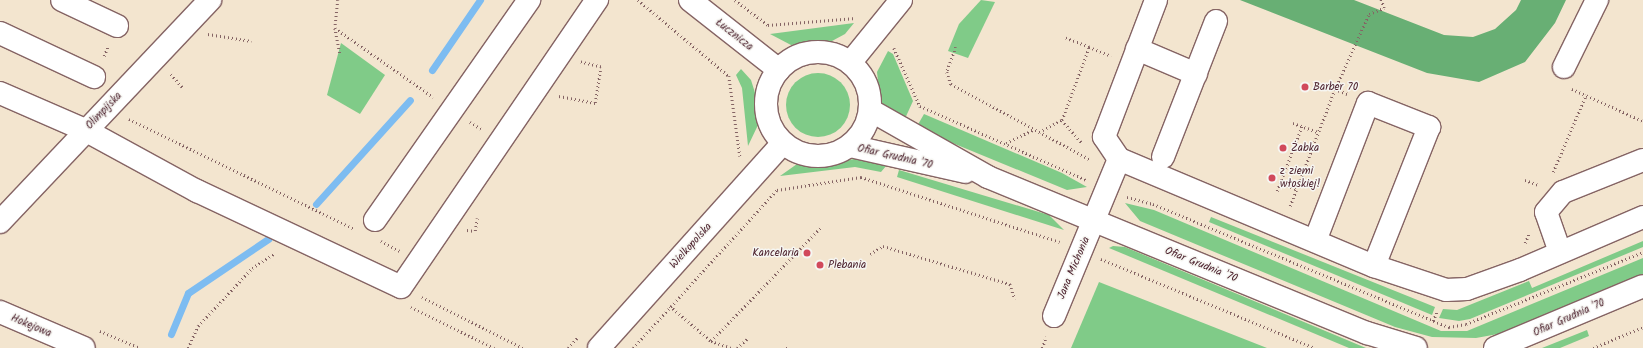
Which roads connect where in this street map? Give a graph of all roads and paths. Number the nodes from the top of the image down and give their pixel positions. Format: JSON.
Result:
{"nodes":[{"id":1,"x":62,"y":0,"type":"edge"},
{"id":2,"x":210,"y":0,"type":"edge"},
{"id":3,"x":338,"y":0,"type":"edge"},
{"id":4,"x":529,"y":0,"type":"edge"},
{"id":5,"x":597,"y":0,"type":"edge"},
{"id":6,"x":638,"y":0,"type":"edge"},
{"id":7,"x":690,"y":0,"type":"edge"},
{"id":8,"x":735,"y":0,"type":"edge"},
{"id":9,"x":902,"y":0,"type":"edge"},
{"id":10,"x":1156,"y":0,"type":"edge"},
{"id":11,"x":1381,"y":0,"type":"edge"},
{"id":12,"x":1597,"y":0,"type":"edge"},
{"id":13,"x":857,"y":18,"type":"dead end"},
{"id":14,"x":1216,"y":21,"type":"dead end"},
{"id":15,"x":117,"y":26,"type":"dead end"},
{"id":16,"x":335,"y":28,"type":"junction"},
{"id":17,"x":182,"y":30,"type":"junction"},
{"id":18,"x":0,"y":33,"type":"edge"},
{"id":19,"x":1066,"y":38,"type":"dead end"},
{"id":20,"x":251,"y":41,"type":"dead end"},
{"id":21,"x":956,"y":47,"type":"dead end"},
{"id":22,"x":1137,"y":49,"type":"junction"},
{"id":23,"x":340,"y":54,"type":"dead end"},
{"id":24,"x":556,"y":57,"type":"junction"},
{"id":25,"x":850,"y":63,"type":"junction"},
{"id":26,"x":779,"y":70,"type":"junction"},
{"id":27,"x":1196,"y":74,"type":"junction"},
{"id":28,"x":94,"y":77,"type":"dead end"},
{"id":29,"x":1566,"y":77,"type":"joint"},
{"id":30,"x":534,"y":91,"type":"junction"},
{"id":31,"x":0,"y":93,"type":"edge"},
{"id":32,"x":1586,"y":95,"type":"junction"},
{"id":33,"x":112,"y":103,"type":"junction"},
{"id":34,"x":452,"y":110,"type":"junction"},
{"id":35,"x":870,"y":110,"type":"junction"},
{"id":36,"x":1062,"y":120,"type":"junction"},
{"id":37,"x":1643,"y":122,"type":"edge"},
{"id":38,"x":1293,"y":123,"type":"dead end"},
{"id":39,"x":1302,"y":126,"type":"junction"},
{"id":40,"x":85,"y":130,"type":"junction"},
{"id":41,"x":1034,"y":130,"type":"junction"},
{"id":42,"x":1039,"y":132,"type":"junction"},
{"id":43,"x":1318,"y":132,"type":"junction"},
{"id":44,"x":498,"y":140,"type":"junction"},
{"id":45,"x":783,"y":143,"type":"junction"},
{"id":46,"x":1006,"y":143,"type":"dead end"},
{"id":47,"x":850,"y":146,"type":"junction"},
{"id":48,"x":1086,"y":147,"type":"dead end"},
{"id":49,"x":1090,"y":152,"type":"dead end"},
{"id":50,"x":740,"y":157,"type":"dead end"},
{"id":51,"x":1163,"y":157,"type":"dead end"},
{"id":52,"x":1119,"y":159,"type":"junction"},
{"id":53,"x":1643,"y":160,"type":"edge"},
{"id":54,"x":1552,"y":175,"type":"dead end"},
{"id":55,"x":988,"y":177,"type":"junction"},
{"id":56,"x":1524,"y":180,"type":"dead end"},
{"id":57,"x":1280,"y":182,"type":"junction"},
{"id":58,"x":1296,"y":189,"type":"junction"},
{"id":59,"x":1542,"y":189,"type":"dead end"},
{"id":60,"x":1277,"y":191,"type":"dead end"},
{"id":61,"x":1288,"y":213,"type":"dead end"},
{"id":62,"x":1643,"y":216,"type":"edge"},
{"id":63,"x":1094,"y":221,"type":"junction"},
{"id":64,"x":0,"y":222,"type":"edge"},
{"id":65,"x":821,"y":227,"type":"dead end"},
{"id":66,"x":371,"y":230,"type":"junction"},
{"id":67,"x":1530,"y":230,"type":"dead end"},
{"id":68,"x":1315,"y":241,"type":"junction"},
{"id":69,"x":1081,"y":251,"type":"junction"},
{"id":70,"x":277,"y":252,"type":"dead end"},
{"id":71,"x":1560,"y":252,"type":"junction"},
{"id":72,"x":870,"y":254,"type":"dead end"},
{"id":73,"x":418,"y":260,"type":"junction"},
{"id":74,"x":1374,"y":266,"type":"junction"},
{"id":75,"x":1520,"y":270,"type":"junction"},
{"id":76,"x":1643,"y":286,"type":"edge"},
{"id":77,"x":402,"y":295,"type":"junction"},
{"id":78,"x":1015,"y":299,"type":"dead end"},
{"id":79,"x":1439,"y":304,"type":"dead end"},
{"id":80,"x":670,"y":306,"type":"junction"},
{"id":81,"x":0,"y":312,"type":"edge"},
{"id":82,"x":1054,"y":316,"type":"dead end"},
{"id":83,"x":1433,"y":321,"type":"dead end"},
{"id":84,"x":1643,"y":327,"type":"edge"},
{"id":85,"x":748,"y":338,"type":"dead end"},
{"id":86,"x":711,"y":341,"type":"junction"},
{"id":87,"x":84,"y":348,"type":"edge"},
{"id":88,"x":188,"y":348,"type":"edge"},
{"id":89,"x":494,"y":348,"type":"edge"},
{"id":90,"x":523,"y":348,"type":"edge"},
{"id":91,"x":599,"y":348,"type":"edge"},
{"id":92,"x":633,"y":348,"type":"edge"},
{"id":93,"x":732,"y":348,"type":"edge"},
{"id":94,"x":736,"y":348,"type":"edge"},
{"id":95,"x":1315,"y":348,"type":"edge"},
{"id":96,"x":1416,"y":348,"type":"edge"},
{"id":97,"x":1495,"y":348,"type":"edge"},
{"id":98,"x":1593,"y":348,"type":"edge"}],
"edges":[{"from":1,"to":15,"type":"street"},
{"from":2,"to":17,"type":"street","name":"Olimpijska"},
{"from":3,"to":16,"type":"path"},
{"from":4,"to":34,"type":"street"},
{"from":5,"to":24,"type":"street"},
{"from":6,"to":50,"type":"path"},
{"from":7,"to":26,"type":"street","name":"Łucznicza"},
{"from":8,"to":13,"type":"path"},
{"from":9,"to":25,"type":"street"},
{"from":10,"to":22,"type":"street"},
{"from":11,"to":43,"type":"path"},
{"from":12,"to":29,"type":"street"},
{"from":14,"to":27,"type":"street"},
{"from":16,"to":23,"type":"path"},
{"from":16,"to":34,"type":"path"},
{"from":17,"to":20,"type":"path"},
{"from":17,"to":33,"type":"street","name":"Olimpijska"},
{"from":18,"to":28,"type":"street"},
{"from":19,"to":36,"type":"path"},
{"from":21,"to":41,"type":"path"},
{"from":22,"to":27,"type":"street"},
{"from":22,"to":52,"type":"street"},
{"from":24,"to":30,"type":"street"},
{"from":24,"to":30,"type":"path"},
{"from":25,"to":26,"type":"street"},
{"from":25,"to":35,"type":"street"},
{"from":26,"to":45,"type":"street"},
{"from":27,"to":51,"type":"street"},
{"from":29,"to":32,"type":"path"},
{"from":30,"to":44,"type":"street"},
{"from":31,"to":40,"type":"street"},
{"from":32,"to":37,"type":"path"},
{"from":32,"to":54,"type":"path"},
{"from":33,"to":40,"type":"street","name":"Olimpijska"},
{"from":33,"to":66,"type":"path"},
{"from":34,"to":44,"type":"path"},
{"from":34,"to":66,"type":"street"},
{"from":35,"to":47,"type":"street"},
{"from":35,"to":55,"type":"street","name":"Ofiar Grudnia '70"},
{"from":36,"to":42,"type":"path"},
{"from":36,"to":48,"type":"path"},
{"from":38,"to":39,"type":"path"},
{"from":39,"to":43,"type":"path"},
{"from":39,"to":57,"type":"path"},
{"from":40,"to":64,"type":"street","name":"Olimpijska"},
{"from":40,"to":77,"type":"street"},
{"from":41,"to":42,"type":"path"},
{"from":41,"to":46,"type":"path"},
{"from":42,"to":49,"type":"path"},
{"from":43,"to":58,"type":"path"},
{"from":44,"to":73,"type":"street"},
{"from":45,"to":47,"type":"street"},
{"from":45,"to":91,"type":"street","name":"Wielkopolska"},
{"from":47,"to":55,"type":"street","name":"Ofiar Grudnia '70"},
{"from":52,"to":63,"type":"street","name":"Jana Michonia"},
{"from":52,"to":68,"type":"street"},
{"from":53,"to":71,"type":"street"},
{"from":55,"to":63,"type":"street","name":"Ofiar Grudnia '70"},
{"from":56,"to":59,"type":"path"},
{"from":57,"to":58,"type":"path"},
{"from":57,"to":60,"type":"path"},
{"from":58,"to":61,"type":"path"},
{"from":62,"to":71,"type":"street"},
{"from":63,"to":69,"type":"street","name":"Jana Michonia"},
{"from":63,"to":96,"type":"street","name":"Ofiar Grudnia '70"},
{"from":65,"to":86,"type":"path"},
{"from":66,"to":73,"type":"path"},
{"from":67,"to":75,"type":"path"},
{"from":68,"to":74,"type":"street"},
{"from":68,"to":74,"type":"street"},
{"from":69,"to":80,"type":"path"},
{"from":69,"to":82,"type":"street","name":"Jana Michonia"},
{"from":69,"to":95,"type":"path"},
{"from":70,"to":88,"type":"path"},
{"from":71,"to":75,"type":"street"},
{"from":72,"to":78,"type":"path"},
{"from":73,"to":77,"type":"street"},
{"from":74,"to":75,"type":"street"},
{"from":76,"to":97,"type":"street","name":"Ofiar Grudnia '70"},
{"from":77,"to":89,"type":"path"},
{"from":77,"to":90,"type":"path"},
{"from":79,"to":83,"type":"path"},
{"from":80,"to":86,"type":"path"},
{"from":80,"to":92,"type":"path"},
{"from":81,"to":87,"type":"street","name":"Hokejowa"},
{"from":84,"to":98,"type":"path"},
{"from":85,"to":94,"type":"path"},
{"from":86,"to":93,"type":"path"}]}
